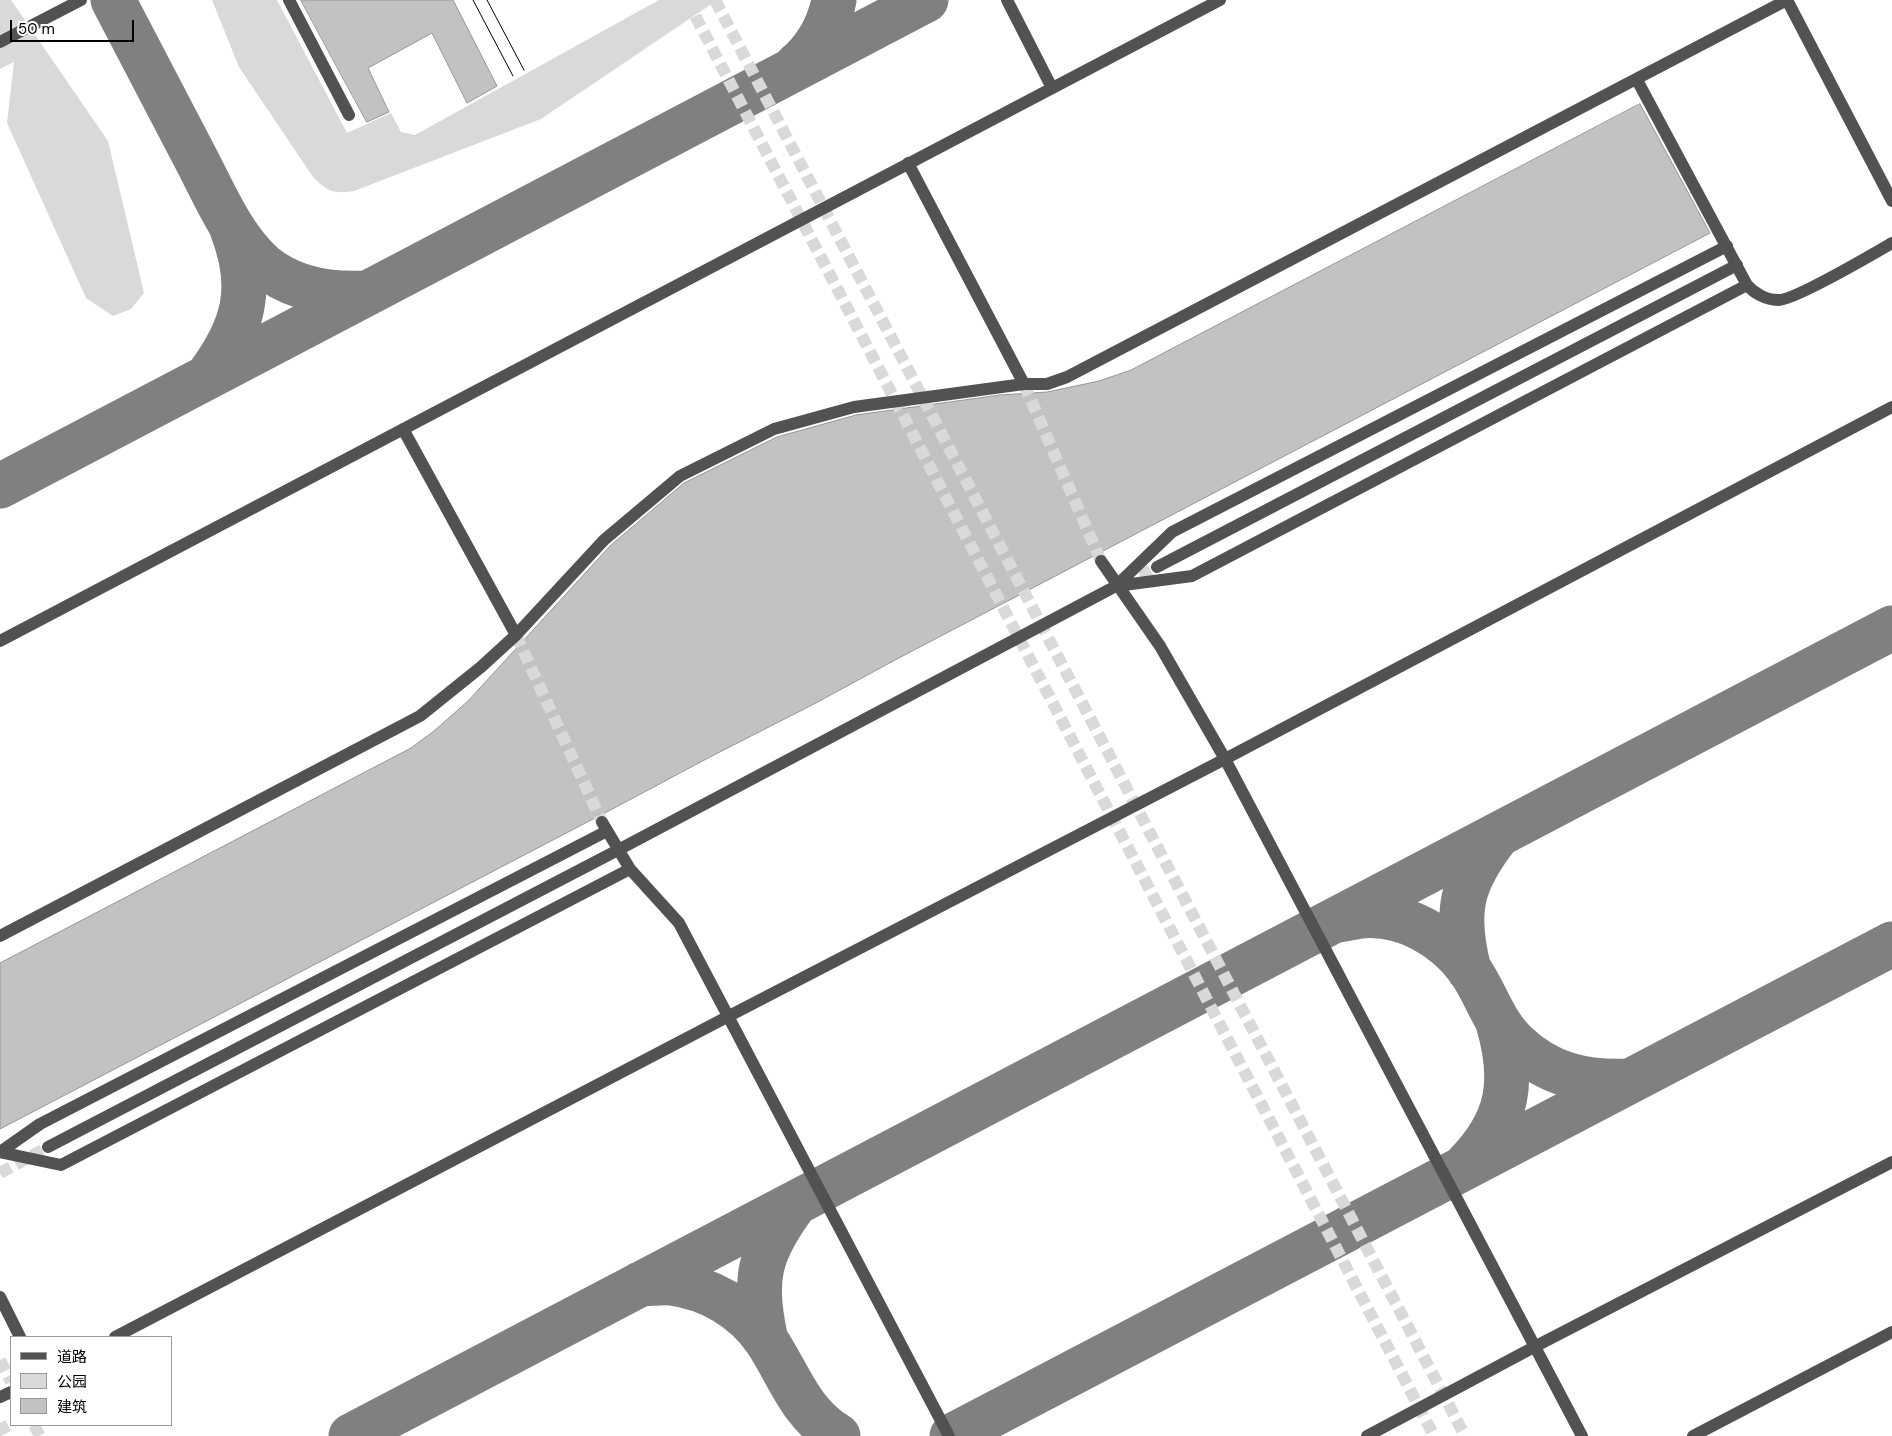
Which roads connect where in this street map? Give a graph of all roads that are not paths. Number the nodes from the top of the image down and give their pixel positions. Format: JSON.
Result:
{"nodes":[{"id":1,"x":81,"y":0,"type":"edge"},
{"id":2,"x":290,"y":0,"type":"edge"},
{"id":3,"x":1006,"y":0,"type":"edge"},
{"id":4,"x":1220,"y":0,"type":"edge"},
{"id":5,"x":1787,"y":0,"type":"edge"},
{"id":6,"x":0,"y":42,"type":"edge"},
{"id":7,"x":1637,"y":80,"type":"junction"},
{"id":8,"x":1052,"y":88,"type":"junction"},
{"id":9,"x":349,"y":115,"type":"dead end"},
{"id":10,"x":908,"y":163,"type":"junction"},
{"id":11,"x":1892,"y":201,"type":"edge"},
{"id":12,"x":1892,"y":243,"type":"edge"},
{"id":13,"x":1727,"y":246,"type":"junction"},
{"id":14,"x":1737,"y":265,"type":"junction"},
{"id":15,"x":1747,"y":285,"type":"junction"},
{"id":16,"x":1024,"y":384,"type":"junction"},
{"id":17,"x":1892,"y":407,"type":"edge"},
{"id":18,"x":403,"y":429,"type":"junction"},
{"id":19,"x":1100,"y":561,"type":"tunnel mouth"},
{"id":20,"x":1157,"y":567,"type":"tunnel mouth"},
{"id":21,"x":1116,"y":586,"type":"junction"},
{"id":22,"x":516,"y":635,"type":"junction"},
{"id":23,"x":0,"y":641,"type":"edge"},
{"id":24,"x":1225,"y":759,"type":"junction"},
{"id":25,"x":618,"y":850,"type":"junction"},
{"id":26,"x":630,"y":869,"type":"junction"},
{"id":27,"x":0,"y":936,"type":"edge"},
{"id":28,"x":729,"y":1016,"type":"junction"},
{"id":29,"x":48,"y":1147,"type":"tunnel mouth"},
{"id":30,"x":0,"y":1152,"type":"edge"},
{"id":31,"x":1892,"y":1162,"type":"edge"},
{"id":32,"x":0,"y":1297,"type":"edge"},
{"id":33,"x":1892,"y":1332,"type":"edge"},
{"id":34,"x":20,"y":1336,"type":"edge"},
{"id":35,"x":117,"y":1336,"type":"edge"},
{"id":36,"x":1536,"y":1346,"type":"junction"},
{"id":37,"x":949,"y":1436,"type":"edge"},
{"id":38,"x":1367,"y":1436,"type":"edge"},
{"id":39,"x":1582,"y":1436,"type":"edge"},
{"id":40,"x":1693,"y":1436,"type":"edge"}],
"edges":[{"from":1,"to":6,"type":"lane"},
{"from":2,"to":9,"type":"lane"},
{"from":3,"to":8,"type":"lane"},
{"from":4,"to":8,"type":"lane"},
{"from":5,"to":7,"type":"lane"},
{"from":5,"to":11,"type":"lane"},
{"from":7,"to":13,"type":"lane"},
{"from":7,"to":16,"type":"lane"},
{"from":8,"to":10,"type":"lane"},
{"from":10,"to":16,"type":"lane"},
{"from":10,"to":18,"type":"lane"},
{"from":12,"to":15,"type":"lane"},
{"from":13,"to":14,"type":"lane"},
{"from":13,"to":21,"type":"lane"},
{"from":14,"to":15,"type":"lane"},
{"from":14,"to":20,"type":"lane"},
{"from":15,"to":21,"type":"lane"},
{"from":16,"to":22,"type":"lane"},
{"from":17,"to":24,"type":"lane"},
{"from":18,"to":22,"type":"lane"},
{"from":18,"to":23,"type":"lane"},
{"from":19,"to":21,"type":"lane"},
{"from":21,"to":24,"type":"lane"},
{"from":21,"to":25,"type":"lane"},
{"from":22,"to":27,"type":"lane"},
{"from":24,"to":28,"type":"lane"},
{"from":24,"to":36,"type":"lane"},
{"from":25,"to":26,"type":"lane"},
{"from":25,"to":29,"type":"lane"},
{"from":25,"to":30,"type":"lane"},
{"from":26,"to":28,"type":"lane"},
{"from":26,"to":30,"type":"lane"},
{"from":28,"to":35,"type":"lane"},
{"from":28,"to":37,"type":"lane"},
{"from":31,"to":36,"type":"lane"},
{"from":32,"to":34,"type":"lane"},
{"from":33,"to":40,"type":"lane"},
{"from":36,"to":38,"type":"lane"},
{"from":36,"to":39,"type":"lane"}]}
